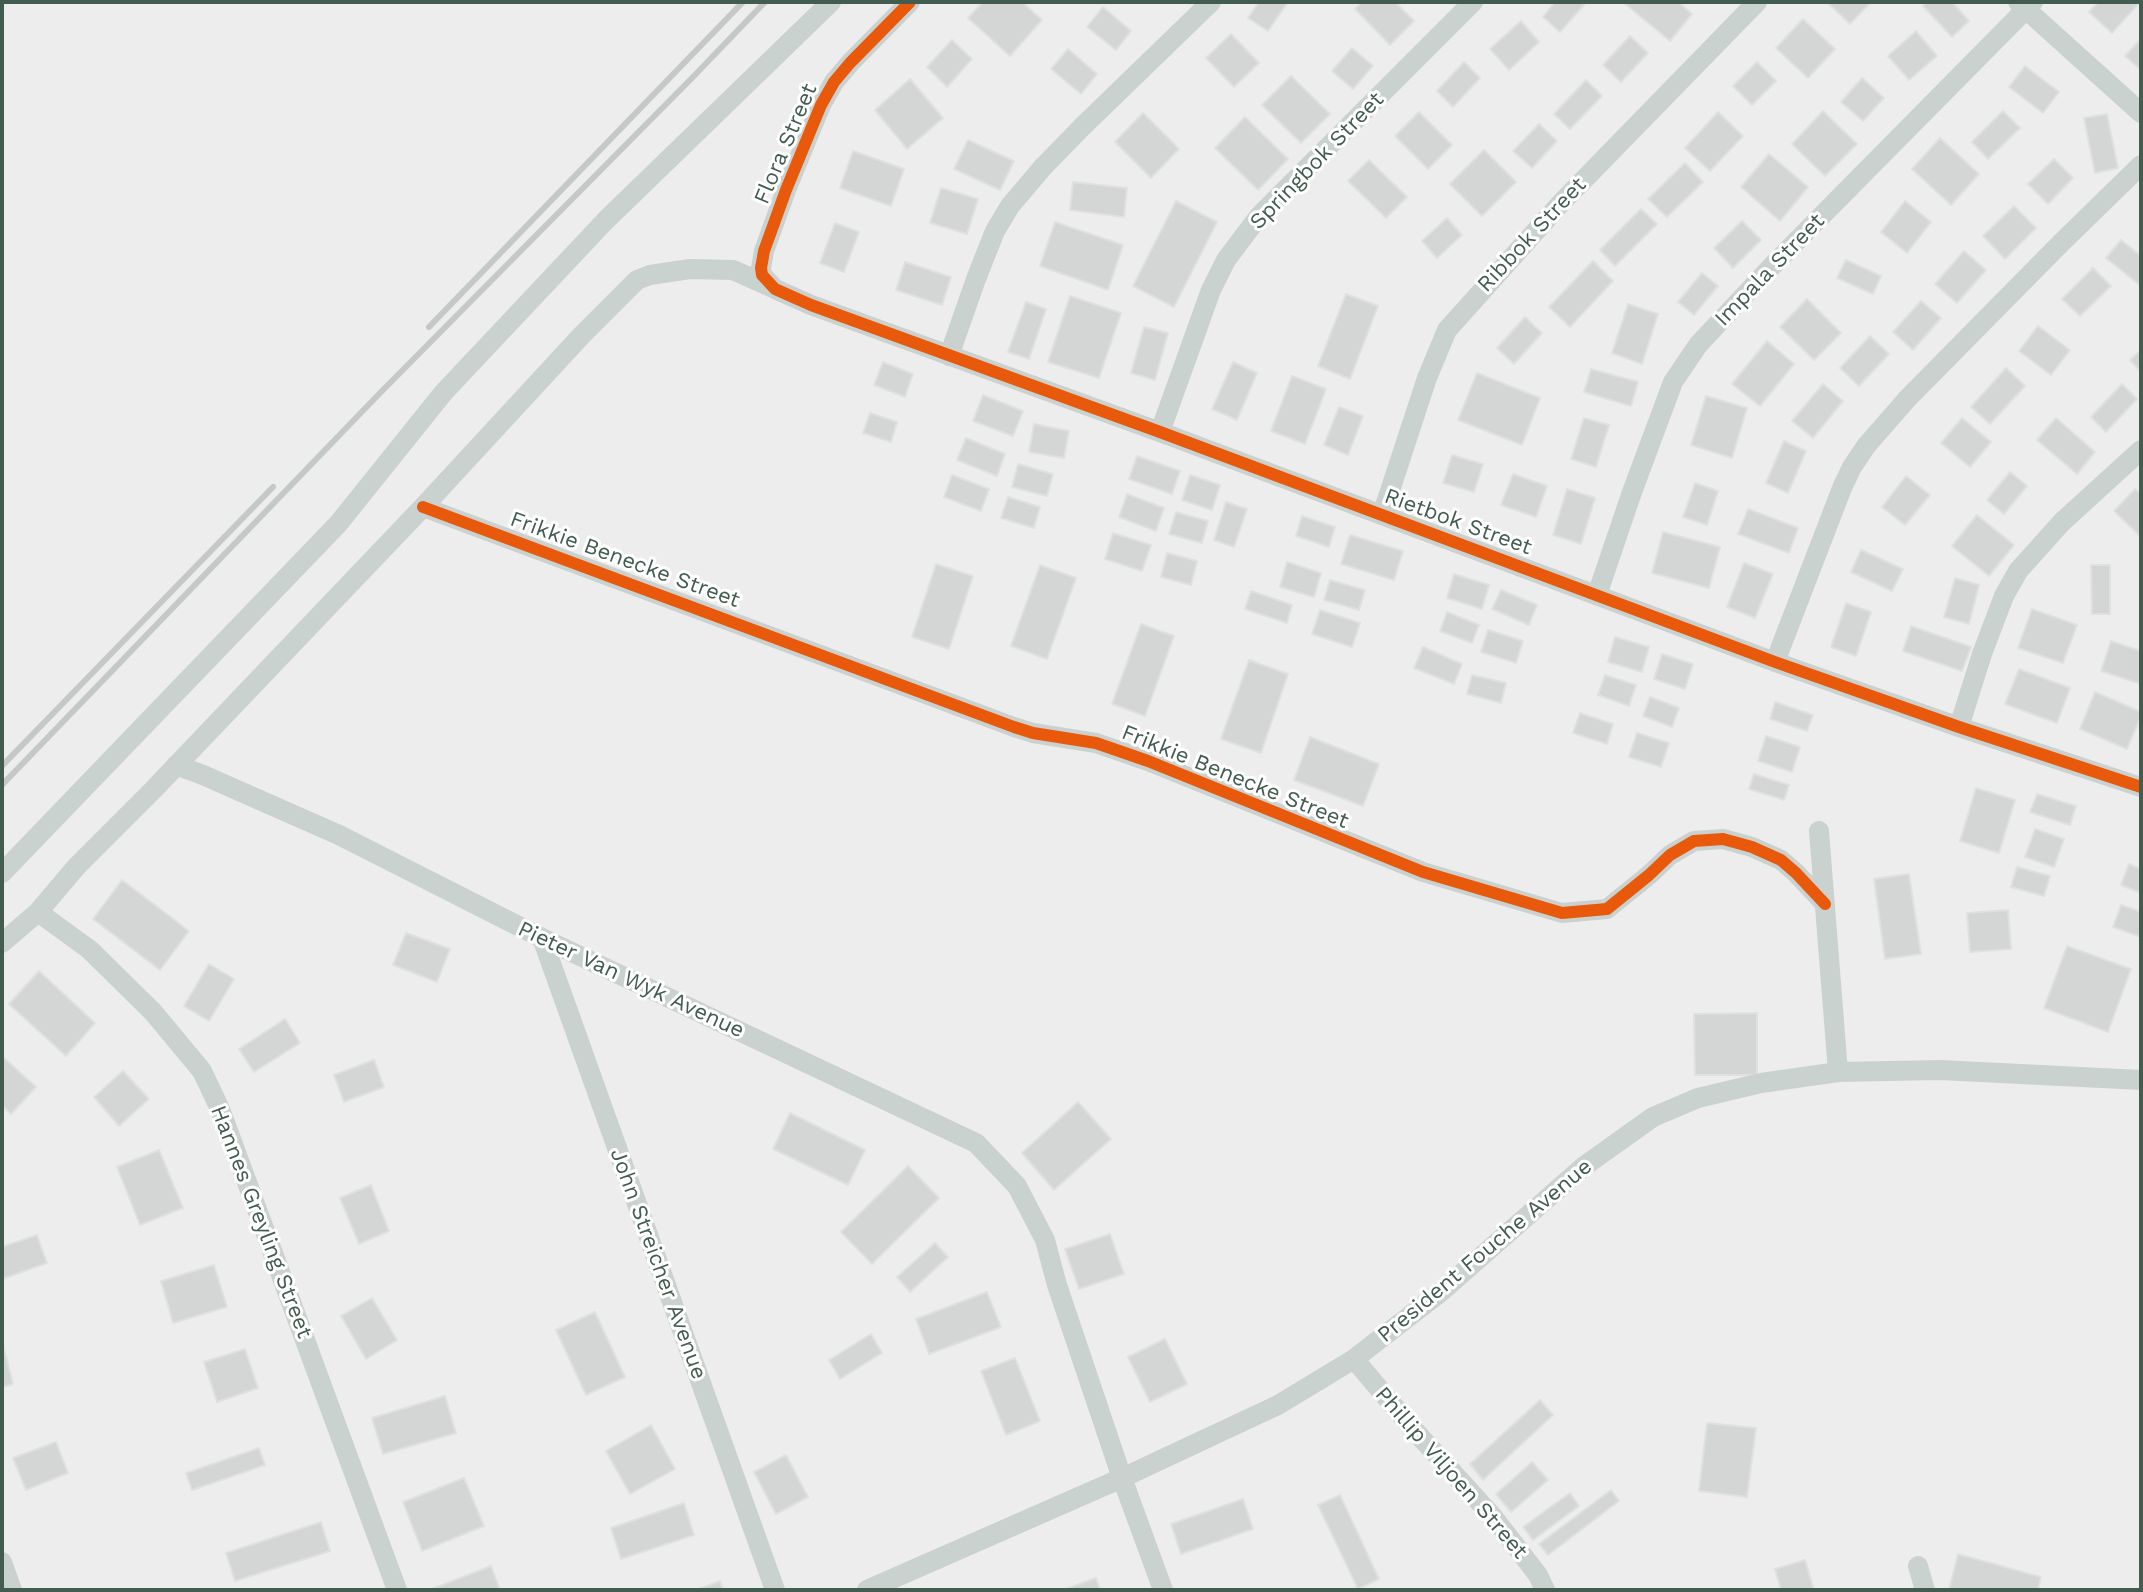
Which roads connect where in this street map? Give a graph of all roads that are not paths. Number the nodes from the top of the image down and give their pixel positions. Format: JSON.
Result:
{"nodes":[{"id":1,"x":831,"y":2,"type":"edge"},
{"id":2,"x":910,"y":2,"type":"edge"},
{"id":3,"x":1211,"y":2,"type":"edge"},
{"id":4,"x":1473,"y":2,"type":"edge"},
{"id":5,"x":1757,"y":2,"type":"edge"},
{"id":6,"x":2026,"y":4,"type":"edge"},
{"id":7,"x":2141,"y":113,"type":"edge"},
{"id":8,"x":2141,"y":165,"type":"edge"},
{"id":9,"x":770,"y":285,"type":"junction"},
{"id":10,"x":949,"y":356,"type":"junction"},
{"id":11,"x":1160,"y":432,"type":"junction"},
{"id":12,"x":2141,"y":450,"type":"edge"},
{"id":13,"x":423,"y":507,"type":"junction"},
{"id":14,"x":1382,"y":515,"type":"junction"},
{"id":15,"x":1597,"y":595,"type":"junction"},
{"id":16,"x":1775,"y":662,"type":"junction"},
{"id":17,"x":1959,"y":727,"type":"junction"},
{"id":18,"x":176,"y":765,"type":"junction"},
{"id":19,"x":2141,"y":787,"type":"edge"},
{"id":20,"x":1819,"y":831,"type":"dead end"},
{"id":21,"x":2,"y":873,"type":"edge"},
{"id":22,"x":1825,"y":904,"type":"junction"},
{"id":23,"x":38,"y":912,"type":"junction"},
{"id":24,"x":542,"y":938,"type":"junction"},
{"id":25,"x":2,"y":943,"type":"edge"},
{"id":26,"x":1838,"y":1072,"type":"junction"},
{"id":27,"x":2141,"y":1080,"type":"edge"},
{"id":28,"x":1354,"y":1359,"type":"junction"},
{"id":29,"x":1122,"y":1478,"type":"junction"},
{"id":30,"x":2,"y":1562,"type":"edge"},
{"id":31,"x":1918,"y":1566,"type":"dead end"},
{"id":32,"x":12,"y":1590,"type":"edge"},
{"id":33,"x":397,"y":1590,"type":"edge"},
{"id":34,"x":775,"y":1590,"type":"edge"},
{"id":35,"x":867,"y":1590,"type":"edge"},
{"id":36,"x":1163,"y":1590,"type":"edge"},
{"id":37,"x":1545,"y":1590,"type":"edge"},
{"id":38,"x":1925,"y":1590,"type":"edge"}],
"edges":[{"from":1,"to":21,"type":"street"},
{"from":2,"to":9,"type":"street","name":"Flora Street"},
{"from":3,"to":10,"type":"street"},
{"from":4,"to":11,"type":"street","name":"Springbok Street"},
{"from":5,"to":14,"type":"street","name":"Ribbok Street"},
{"from":6,"to":7,"type":"street"},
{"from":6,"to":15,"type":"street","name":"Impala Street"},
{"from":8,"to":16,"type":"street"},
{"from":9,"to":10,"type":"street","name":"Rietbok Street"},
{"from":9,"to":13,"type":"street","name":"Rietbok Street"},
{"from":10,"to":11,"type":"street","name":"Rietbok Street"},
{"from":11,"to":14,"type":"street","name":"Rietbok Street"},
{"from":12,"to":17,"type":"street"},
{"from":13,"to":18,"type":"street","name":"Rietbok Street"},
{"from":13,"to":22,"type":"street","name":"Frikkie Benecke Street"},
{"from":14,"to":15,"type":"street","name":"Rietbok Street"},
{"from":15,"to":16,"type":"street","name":"Rietbok Street"},
{"from":16,"to":17,"type":"street","name":"Rietbok Street"},
{"from":17,"to":19,"type":"street","name":"Rietbok Street"},
{"from":18,"to":23,"type":"street"},
{"from":18,"to":24,"type":"street","name":"Pieter Van Wyk Avenue"},
{"from":20,"to":22,"type":"street"},
{"from":22,"to":26,"type":"street"},
{"from":23,"to":25,"type":"street"},
{"from":23,"to":33,"type":"street","name":"Hannes Greyling Street"},
{"from":24,"to":29,"type":"street","name":"Pieter Van Wyk Avenue"},
{"from":24,"to":34,"type":"street","name":"John Streicher Avenue"},
{"from":26,"to":27,"type":"street","name":"President Fouche Avenue"},
{"from":26,"to":28,"type":"street","name":"President Fouche Avenue"},
{"from":28,"to":29,"type":"street","name":"President Fouche Avenue"},
{"from":28,"to":37,"type":"street","name":"Phillip Viljoen Street"},
{"from":29,"to":35,"type":"street","name":"President Fouche Avenue"},
{"from":29,"to":36,"type":"street","name":"Pieter Van Wyk Avenue"},
{"from":30,"to":32,"type":"street"},
{"from":31,"to":38,"type":"street"}]}
